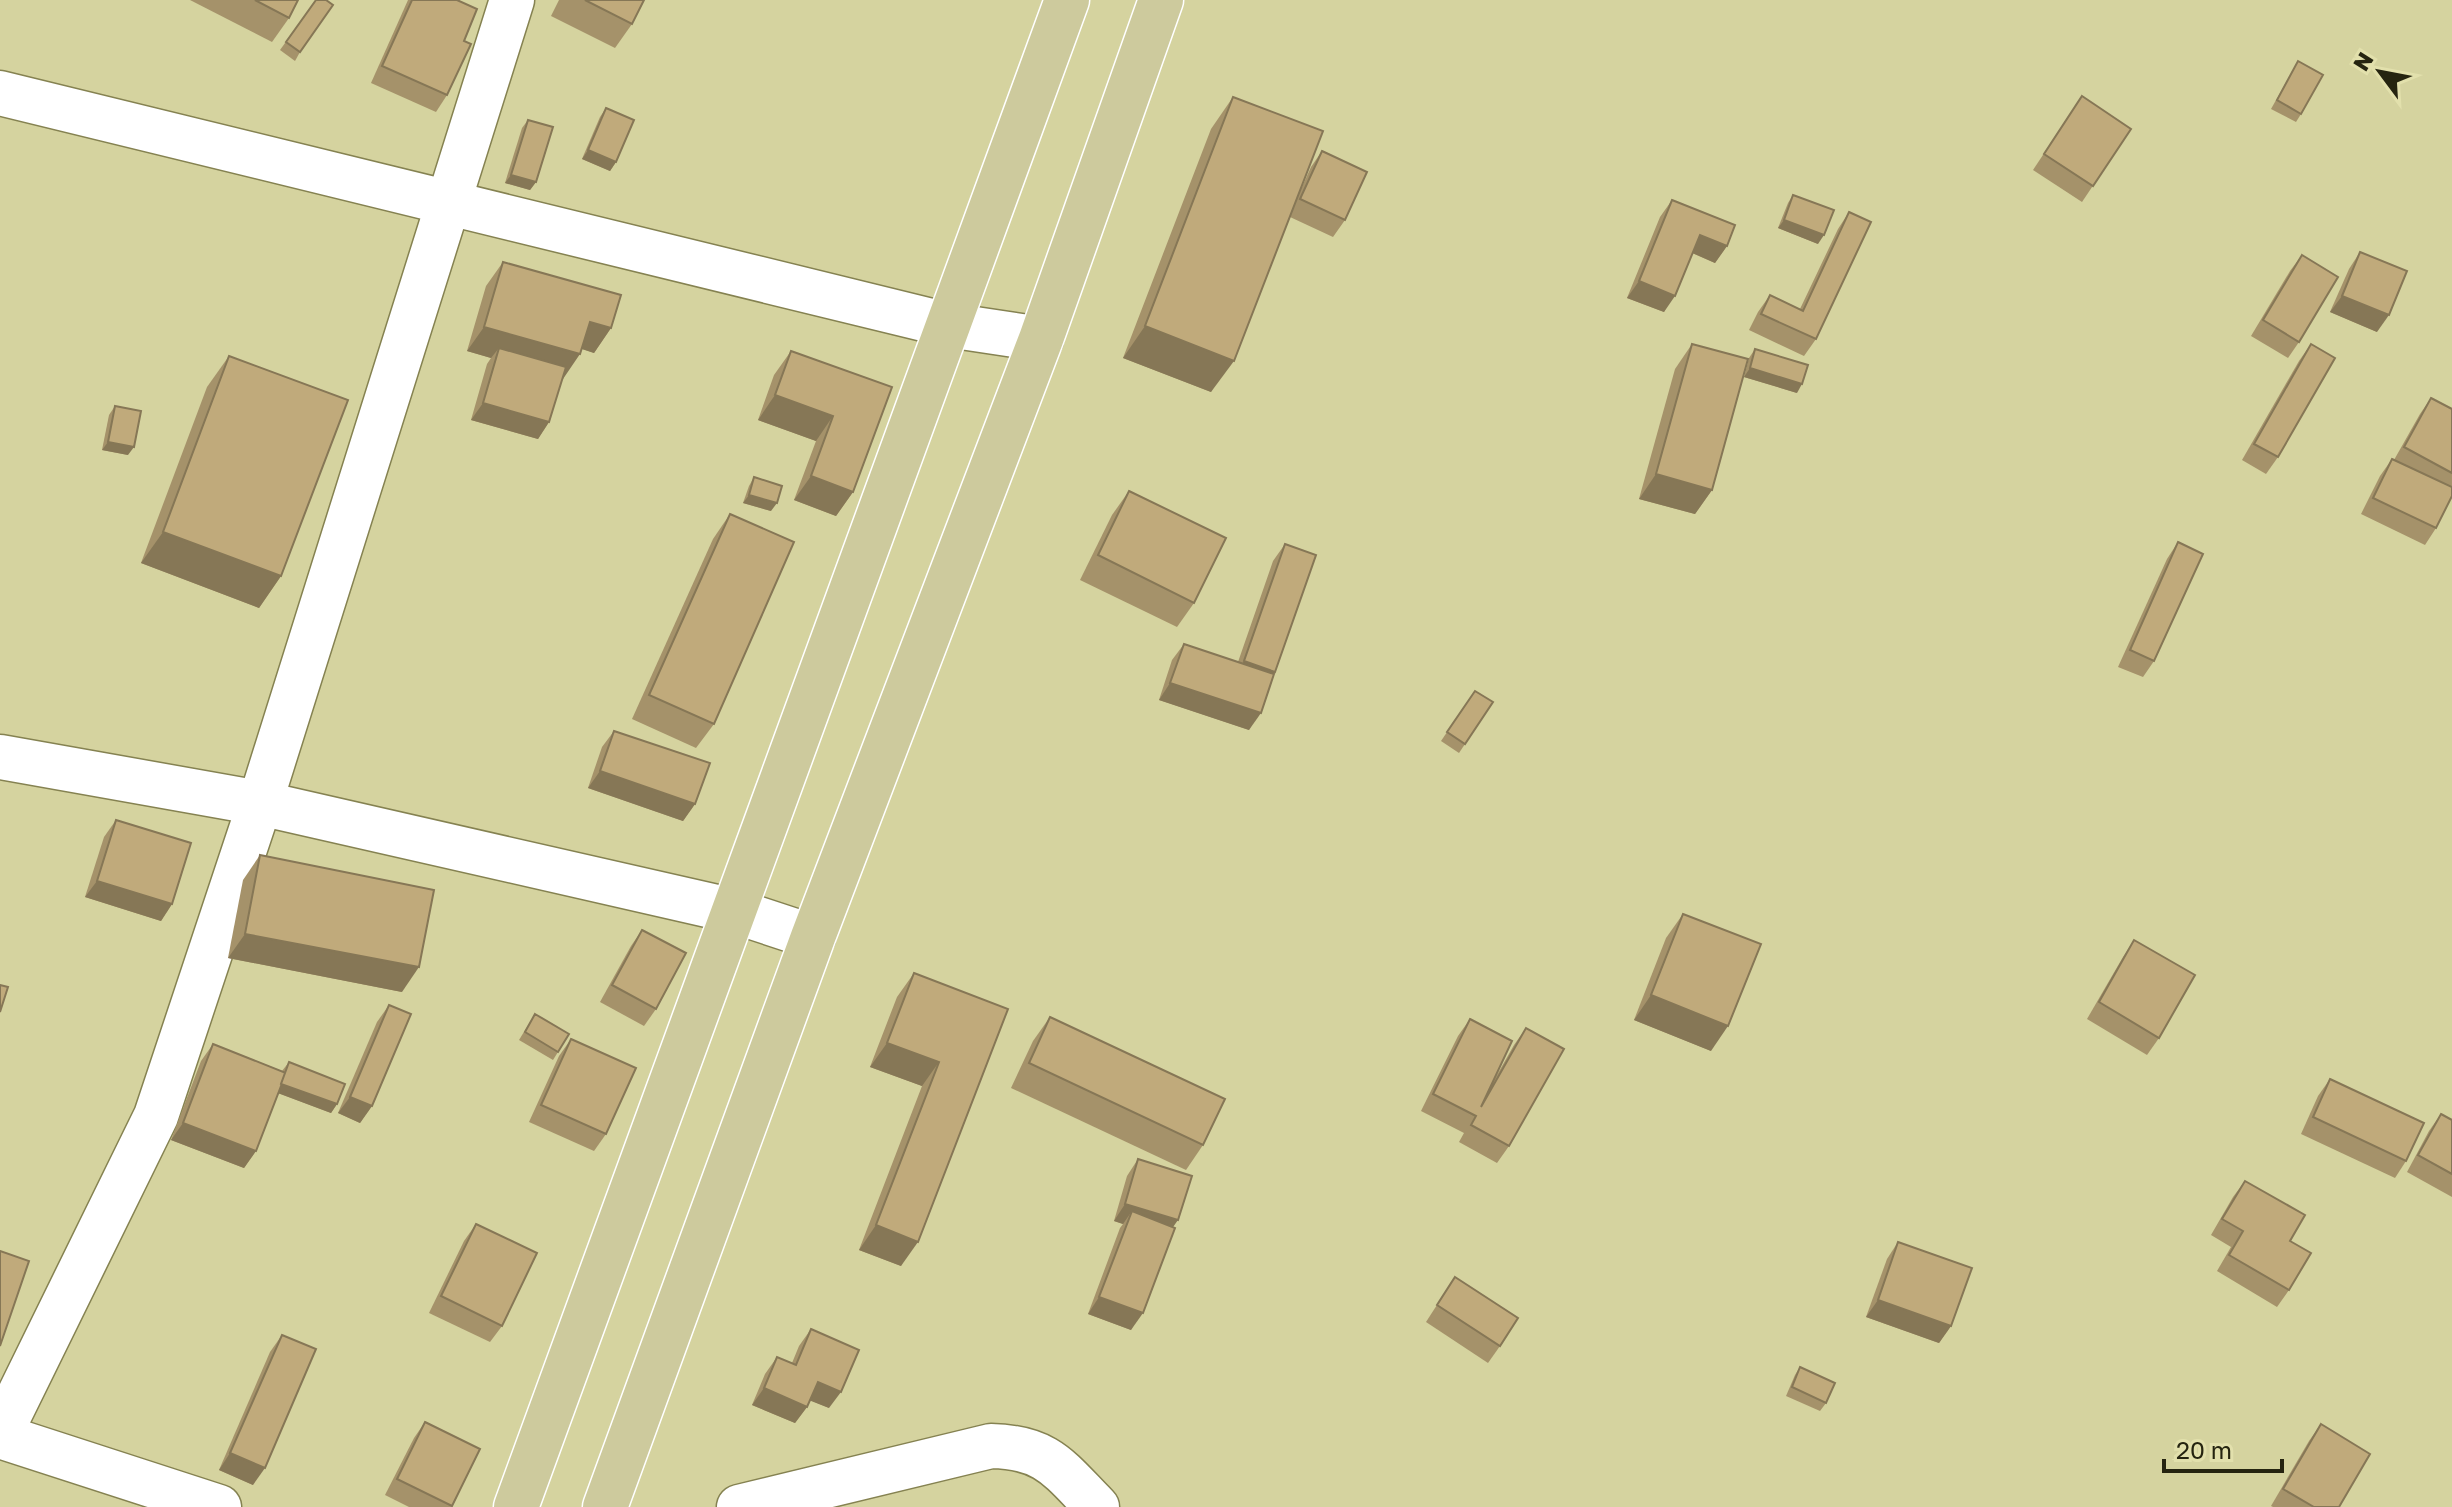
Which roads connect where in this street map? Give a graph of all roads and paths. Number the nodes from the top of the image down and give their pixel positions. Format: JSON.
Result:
{"nodes":[{"id":1,"x":512,"y":0,"type":"edge"},
{"id":2,"x":1067,"y":0,"type":"edge"},
{"id":3,"x":1161,"y":0,"type":"edge"},
{"id":4,"x":0,"y":93,"type":"edge"},
{"id":5,"x":447,"y":201,"type":"junction"},
{"id":6,"x":948,"y":325,"type":"junction"},
{"id":7,"x":1041,"y":339,"type":"junction"},
{"id":8,"x":0,"y":757,"type":"edge"},
{"id":9,"x":260,"y":803,"type":"junction"},
{"id":10,"x":734,"y":911,"type":"junction"},
{"id":11,"x":813,"y":937,"type":"junction"},
{"id":12,"x":0,"y":1435,"type":"edge"},
{"id":13,"x":219,"y":1507,"type":"edge"},
{"id":14,"x":516,"y":1507,"type":"edge"},
{"id":15,"x":605,"y":1507,"type":"edge"},
{"id":16,"x":739,"y":1507,"type":"edge"},
{"id":17,"x":1097,"y":1507,"type":"edge"}],
"edges":[{"from":1,"to":5,"type":"street"},
{"from":2,"to":6,"type":"main road"},
{"from":3,"to":7,"type":"main road"},
{"from":4,"to":5,"type":"street"},
{"from":5,"to":6,"type":"street"},
{"from":5,"to":9,"type":"street"},
{"from":6,"to":7,"type":"street"},
{"from":6,"to":10,"type":"main road"},
{"from":7,"to":11,"type":"main road"},
{"from":8,"to":9,"type":"street"},
{"from":9,"to":10,"type":"street"},
{"from":9,"to":12,"type":"street"},
{"from":10,"to":11,"type":"street"},
{"from":10,"to":14,"type":"main road"},
{"from":11,"to":15,"type":"main road"},
{"from":12,"to":13,"type":"street"},
{"from":16,"to":17,"type":"street"}]}
